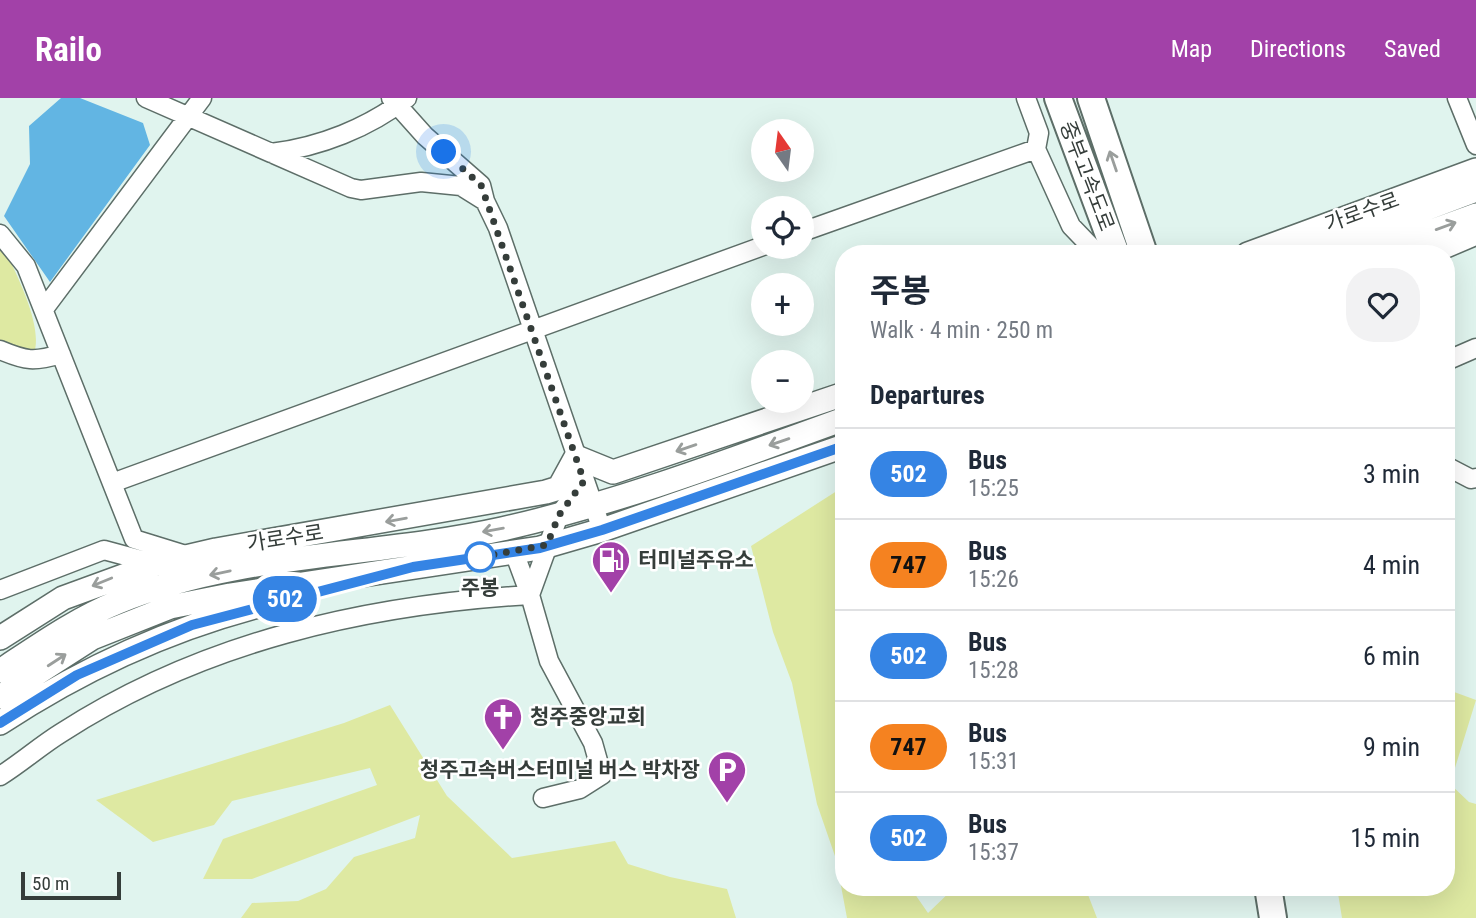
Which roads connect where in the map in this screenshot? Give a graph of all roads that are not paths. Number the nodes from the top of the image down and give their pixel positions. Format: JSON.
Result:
{"nodes":[{"id":1,"x":146,"y":98,"type":"edge"},
{"id":2,"x":202,"y":98,"type":"edge"},
{"id":3,"x":1026,"y":98,"type":"edge"},
{"id":4,"x":1058,"y":98,"type":"edge"},
{"id":5,"x":1091,"y":98,"type":"edge"},
{"id":6,"x":1457,"y":98,"type":"edge"},
{"id":7,"x":399,"y":100,"type":"edge"},
{"id":8,"x":187,"y":116,"type":"junction"},
{"id":9,"x":1476,"y":145,"type":"edge"},
{"id":10,"x":1036,"y":149,"type":"junction"},
{"id":11,"x":271,"y":153,"type":"junction"},
{"id":12,"x":1476,"y":170,"type":"edge"},
{"id":13,"x":1476,"y":190,"type":"edge"},
{"id":14,"x":485,"y":201,"type":"junction"},
{"id":15,"x":1476,"y":215,"type":"edge"},
{"id":16,"x":814,"y":228,"type":"edge"},
{"id":17,"x":1476,"y":233,"type":"edge"},
{"id":18,"x":0,"y":234,"type":"edge"},
{"id":19,"x":1089,"y":245,"type":"edge"},
{"id":20,"x":1113,"y":245,"type":"edge"},
{"id":21,"x":1141,"y":245,"type":"edge"},
{"id":22,"x":1272,"y":245,"type":"edge"},
{"id":23,"x":1330,"y":245,"type":"edge"},
{"id":24,"x":1394,"y":245,"type":"edge"},
{"id":25,"x":1448,"y":245,"type":"edge"},
{"id":26,"x":751,"y":250,"type":"edge"},
{"id":27,"x":44,"y":309,"type":"junction"},
{"id":28,"x":532,"y":328,"type":"junction"},
{"id":29,"x":1476,"y":348,"type":"edge"},
{"id":30,"x":0,"y":350,"type":"edge"},
{"id":31,"x":61,"y":354,"type":"junction"},
{"id":32,"x":1455,"y":357,"type":"edge"},
{"id":33,"x":835,"y":397,"type":"edge"},
{"id":34,"x":835,"y":422,"type":"edge"},
{"id":35,"x":835,"y":449,"type":"edge"},
{"id":36,"x":576,"y":457,"type":"junction"},
{"id":37,"x":1455,"y":471,"type":"edge"},
{"id":38,"x":613,"y":472,"type":"junction"},
{"id":39,"x":1476,"y":478,"type":"edge"},
{"id":40,"x":584,"y":481,"type":"junction"},
{"id":41,"x":112,"y":483,"type":"junction"},
{"id":42,"x":559,"y":488,"type":"junction"},
{"id":43,"x":593,"y":505,"type":"junction"},
{"id":44,"x":559,"y":515,"type":"junction"},
{"id":45,"x":602,"y":530,"type":"junction"},
{"id":46,"x":547,"y":545,"type":"junction"},
{"id":47,"x":514,"y":552,"type":"junction"},
{"id":48,"x":188,"y":556,"type":"junction"},
{"id":49,"x":156,"y":564,"type":"junction"},
{"id":50,"x":413,"y":567,"type":"junction"},
{"id":51,"x":0,"y":590,"type":"edge"},
{"id":52,"x":530,"y":595,"type":"junction"},
{"id":53,"x":0,"y":638,"type":"edge"},
{"id":54,"x":0,"y":671,"type":"edge"},
{"id":55,"x":0,"y":697,"type":"edge"},
{"id":56,"x":0,"y":723,"type":"edge"},
{"id":57,"x":0,"y":776,"type":"edge"},
{"id":58,"x":543,"y":799,"type":"dead end"},
{"id":59,"x":1269,"y":896,"type":"edge"},
{"id":60,"x":1288,"y":896,"type":"edge"},
{"id":61,"x":1273,"y":918,"type":"edge"},
{"id":62,"x":1292,"y":918,"type":"edge"}],
"edges":[{"from":1,"to":8,"type":"street"},
{"from":2,"to":8,"type":"street"},
{"from":3,"to":10,"type":"street"},
{"from":4,"to":20,"type":"highway","name":"중부고속도로"},
{"from":21,"to":5,"type":"highway","name":"중부고속도로","one_way":true},
{"from":6,"to":9,"type":"street"},
{"from":7,"to":11,"type":"street"},
{"from":7,"to":14,"type":"street"},
{"from":8,"to":11,"type":"street"},
{"from":8,"to":27,"type":"street"},
{"from":10,"to":16,"type":"street"},
{"from":10,"to":19,"type":"street"},
{"from":11,"to":14,"type":"street"},
{"from":12,"to":22,"type":"main road","name":"가로수로"},
{"from":13,"to":23,"type":"main road","name":"가로수로"},
{"from":14,"to":28,"type":"street"},
{"from":24,"to":15,"type":"main road","name":"가로수로","one_way":true},
{"from":17,"to":25,"type":"main road"},
{"from":18,"to":27,"type":"street"},
{"from":26,"to":28,"type":"street"},
{"from":27,"to":31,"type":"street"},
{"from":28,"to":36,"type":"street"},
{"from":28,"to":41,"type":"street"},
{"from":29,"to":32,"type":"street"},
{"from":30,"to":31,"type":"street"},
{"from":31,"to":41,"type":"street"},
{"from":33,"to":38,"type":"main road","name":"가로수로","one_way":true},
{"from":34,"to":43,"type":"main road","name":"가로수로","one_way":true},
{"from":35,"to":45,"type":"main road"},
{"from":36,"to":38,"type":"main road"},
{"from":36,"to":40,"type":"street"},
{"from":36,"to":42,"type":"main road"},
{"from":37,"to":39,"type":"street"},
{"from":38,"to":40,"type":"street","name":"가로수로"},
{"from":40,"to":42,"type":"street","name":"가로수로"},
{"from":40,"to":43,"type":"street"},
{"from":40,"to":44,"type":"street"},
{"from":41,"to":48,"type":"street"},
{"from":42,"to":48,"type":"main road","name":"가로수로","one_way":true},
{"from":43,"to":44,"type":"main road","name":"가로수로"},
{"from":43,"to":45,"type":"street"},
{"from":44,"to":46,"type":"street"},
{"from":44,"to":54,"type":"main road","name":"가로수로","one_way":true},
{"from":45,"to":46,"type":"main road"},
{"from":46,"to":47,"type":"main road"},
{"from":46,"to":52,"type":"street"},
{"from":47,"to":50,"type":"main road"},
{"from":47,"to":52,"type":"street"},
{"from":48,"to":49,"type":"main road","name":"가로수로"},
{"from":49,"to":51,"type":"street"},
{"from":49,"to":53,"type":"main road","name":"가로수로","one_way":true},
{"from":55,"to":50,"type":"main road","one_way":true},
{"from":50,"to":56,"type":"main road"},
{"from":52,"to":57,"type":"street"},
{"from":52,"to":58,"type":"street"},
{"from":59,"to":61,"type":"highway"},
{"from":60,"to":62,"type":"highway"}]}
